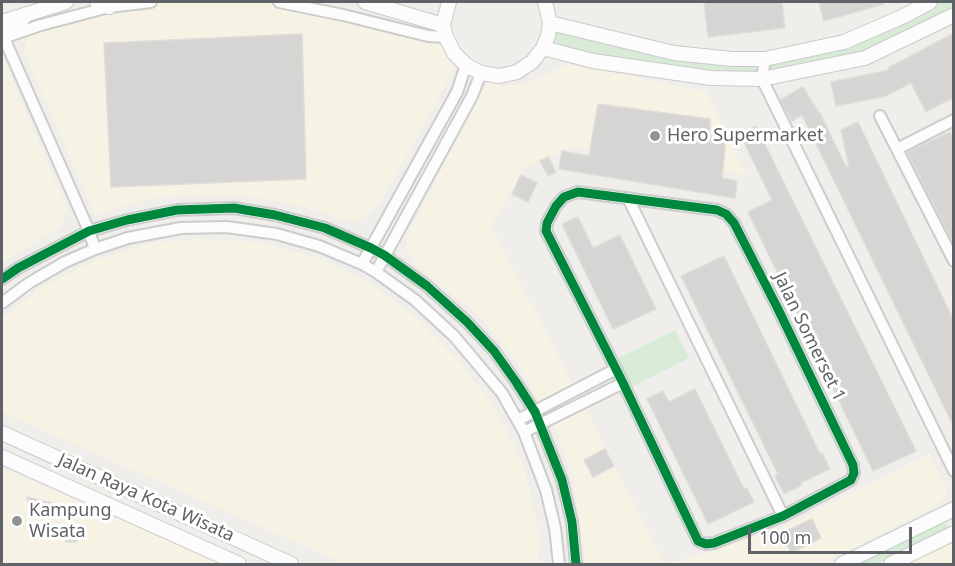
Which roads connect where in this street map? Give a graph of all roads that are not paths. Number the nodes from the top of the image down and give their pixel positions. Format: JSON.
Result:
{"nodes":[{"id":1,"x":66,"y":2,"type":"edge"},
{"id":2,"x":151,"y":2,"type":"edge"},
{"id":3,"x":279,"y":2,"type":"edge"},
{"id":4,"x":365,"y":2,"type":"edge"},
{"id":5,"x":449,"y":2,"type":"edge"},
{"id":6,"x":545,"y":2,"type":"edge"},
{"id":7,"x":930,"y":2,"type":"edge"},
{"id":8,"x":103,"y":4,"type":"edge"},
{"id":9,"x":28,"y":12,"type":"junction"},
{"id":10,"x":954,"y":15,"type":"edge"},
{"id":11,"x":2,"y":22,"type":"edge"},
{"id":12,"x":550,"y":23,"type":"junction"},
{"id":13,"x":445,"y":31,"type":"junction"},
{"id":14,"x":3,"y":38,"type":"edge"},
{"id":15,"x":543,"y":48,"type":"junction"},
{"id":16,"x":765,"y":60,"type":"junction"},
{"id":17,"x":466,"y":65,"type":"junction"},
{"id":18,"x":481,"y":73,"type":"junction"},
{"id":19,"x":762,"y":79,"type":"junction"},
{"id":20,"x":880,"y":116,"type":"dead end"},
{"id":21,"x":954,"y":120,"type":"edge"},
{"id":22,"x":897,"y":149,"type":"junction"},
{"id":23,"x":628,"y":198,"type":"junction"},
{"id":24,"x":89,"y":231,"type":"junction"},
{"id":25,"x":371,"y":248,"type":"junction"},
{"id":26,"x":95,"y":249,"type":"junction"},
{"id":27,"x":384,"y":255,"type":"junction"},
{"id":28,"x":954,"y":261,"type":"edge"},
{"id":29,"x":362,"y":264,"type":"junction"},
{"id":30,"x":376,"y":272,"type":"junction"},
{"id":31,"x":2,"y":279,"type":"edge"},
{"id":32,"x":2,"y":303,"type":"edge"},
{"id":33,"x":616,"y":369,"type":"junction"},
{"id":34,"x":623,"y":382,"type":"junction"},
{"id":35,"x":535,"y":412,"type":"junction"},
{"id":36,"x":518,"y":420,"type":"junction"},
{"id":37,"x":541,"y":424,"type":"junction"},
{"id":38,"x":524,"y":432,"type":"junction"},
{"id":39,"x":2,"y":433,"type":"edge"},
{"id":40,"x":2,"y":457,"type":"edge"},
{"id":41,"x":954,"y":471,"type":"edge"},
{"id":42,"x":954,"y":509,"type":"edge"},
{"id":43,"x":783,"y":516,"type":"junction"},
{"id":44,"x":954,"y":533,"type":"edge"},
{"id":45,"x":246,"y":544,"type":"junction"},
{"id":46,"x":238,"y":564,"type":"edge"},
{"id":47,"x":291,"y":564,"type":"edge"},
{"id":48,"x":559,"y":564,"type":"edge"},
{"id":49,"x":576,"y":564,"type":"edge"},
{"id":50,"x":842,"y":564,"type":"edge"},
{"id":51,"x":891,"y":564,"type":"edge"}],
"edges":[{"from":1,"to":9,"type":"street"},
{"from":2,"to":8,"type":"street"},
{"from":3,"to":13,"type":"street"},
{"from":4,"to":13,"type":"street"},
{"from":5,"to":13,"type":"street"},
{"from":6,"to":12,"type":"street"},
{"from":7,"to":16,"type":"street"},
{"from":8,"to":14,"type":"street"},
{"from":9,"to":11,"type":"street"},
{"from":9,"to":14,"type":"street"},
{"from":10,"to":19,"type":"street"},
{"from":12,"to":15,"type":"street"},
{"from":12,"to":16,"type":"street"},
{"from":13,"to":17,"type":"street"},
{"from":14,"to":24,"type":"street"},
{"from":15,"to":18,"type":"street"},
{"from":15,"to":19,"type":"street"},
{"from":16,"to":19,"type":"street"},
{"from":17,"to":18,"type":"street"},
{"from":17,"to":25,"type":"street"},
{"from":18,"to":27,"type":"street"},
{"from":19,"to":41,"type":"street"},
{"from":20,"to":22,"type":"street"},
{"from":21,"to":22,"type":"street"},
{"from":22,"to":28,"type":"street"},
{"from":23,"to":33,"type":"street","name":"Jalan Somerset 1"},
{"from":23,"to":43,"type":"street"},
{"from":23,"to":43,"type":"street","name":"Jalan Somerset 1"},
{"from":24,"to":25,"type":"street"},
{"from":24,"to":26,"type":"street"},
{"from":24,"to":31,"type":"street"},
{"from":25,"to":27,"type":"street"},
{"from":25,"to":29,"type":"street"},
{"from":26,"to":29,"type":"street"},
{"from":26,"to":32,"type":"street"},
{"from":27,"to":30,"type":"street"},
{"from":27,"to":35,"type":"street"},
{"from":29,"to":30,"type":"street"},
{"from":30,"to":36,"type":"street"},
{"from":33,"to":34,"type":"street","name":"Jalan Somerset 1"},
{"from":33,"to":35,"type":"street"},
{"from":34,"to":37,"type":"street"},
{"from":34,"to":43,"type":"street","name":"Jalan Somerset 1"},
{"from":35,"to":36,"type":"street"},
{"from":35,"to":37,"type":"street"},
{"from":36,"to":38,"type":"street"},
{"from":37,"to":38,"type":"street"},
{"from":37,"to":49,"type":"street"},
{"from":38,"to":48,"type":"street"},
{"from":39,"to":45,"type":"street","name":"Jalan Raya Kota Wisata"},
{"from":40,"to":46,"type":"street","name":"Jalan Raya Kota Wisata"},
{"from":42,"to":50,"type":"street"},
{"from":44,"to":51,"type":"street"},
{"from":45,"to":46,"type":"street"},
{"from":45,"to":47,"type":"street","name":"Jalan Raya Kota Wisata"}]}
